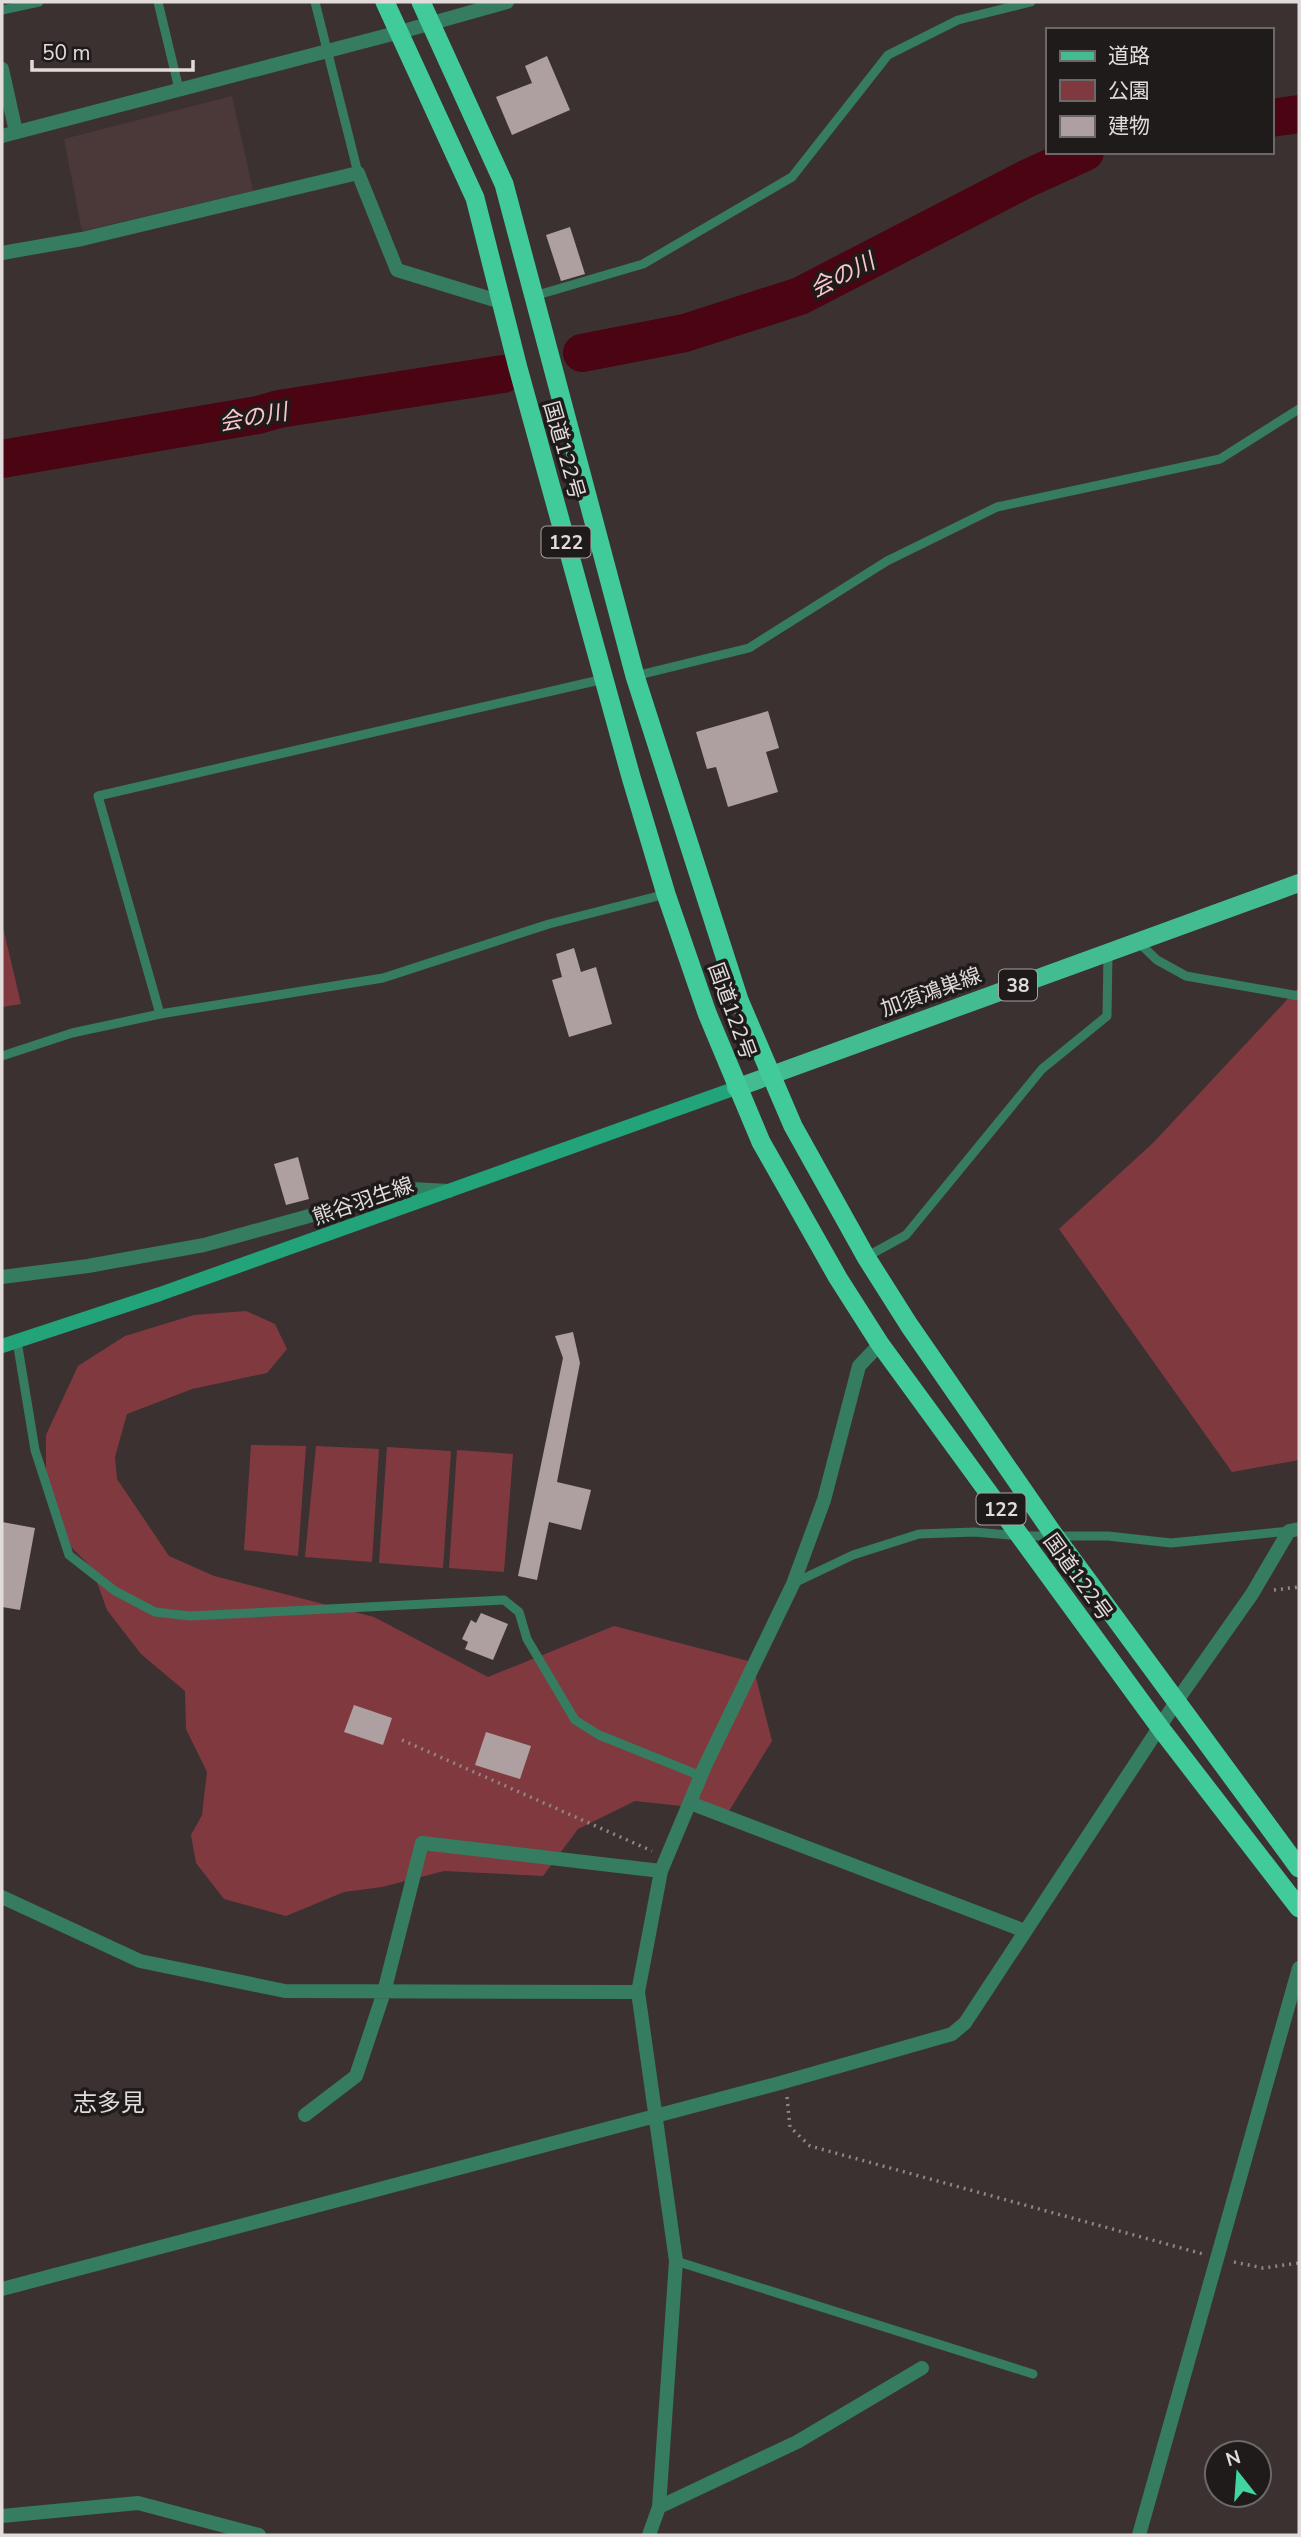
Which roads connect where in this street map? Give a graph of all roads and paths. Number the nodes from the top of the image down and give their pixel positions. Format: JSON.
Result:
{"nodes":[{"id":1,"x":39,"y":2,"type":"edge"},
{"id":2,"x":158,"y":2,"type":"edge"},
{"id":3,"x":315,"y":2,"type":"edge"},
{"id":4,"x":385,"y":2,"type":"edge"},
{"id":5,"x":421,"y":2,"type":"edge"},
{"id":6,"x":507,"y":2,"type":"edge"},
{"id":7,"x":1031,"y":2,"type":"edge"},
{"id":8,"x":2,"y":10,"type":"edge"},
{"id":9,"x":433,"y":25,"type":"junction"},
{"id":10,"x":400,"y":32,"type":"junction"},
{"id":11,"x":326,"y":52,"type":"junction"},
{"id":12,"x":2,"y":69,"type":"edge"},
{"id":13,"x":179,"y":89,"type":"junction"},
{"id":14,"x":9,"y":134,"type":"edge"},
{"id":15,"x":358,"y":173,"type":"junction"},
{"id":16,"x":2,"y":253,"type":"edge"},
{"id":17,"x":533,"y":297,"type":"junction"},
{"id":18,"x":501,"y":302,"type":"junction"},
{"id":19,"x":1299,"y":409,"type":"edge"},
{"id":20,"x":635,"y":676,"type":"junction"},
{"id":21,"x":604,"y":679,"type":"junction"},
{"id":22,"x":1299,"y":883,"type":"edge"},
{"id":23,"x":666,"y":894,"type":"junction"},
{"id":24,"x":1138,"y":942,"type":"junction"},
{"id":25,"x":1108,"y":953,"type":"junction"},
{"id":26,"x":1299,"y":996,"type":"edge"},
{"id":27,"x":160,"y":1014,"type":"junction"},
{"id":28,"x":2,"y":1056,"type":"edge"},
{"id":29,"x":771,"y":1075,"type":"junction"},
{"id":30,"x":736,"y":1088,"type":"junction"},
{"id":31,"x":454,"y":1191,"type":"junction"},
{"id":32,"x":866,"y":1256,"type":"junction"},
{"id":33,"x":2,"y":1277,"type":"edge"},
{"id":34,"x":17,"y":1341,"type":"junction"},
{"id":35,"x":880,"y":1344,"type":"junction"},
{"id":36,"x":2,"y":1346,"type":"edge"},
{"id":37,"x":1294,"y":1530,"type":"edge"},
{"id":38,"x":1054,"y":1535,"type":"junction"},
{"id":39,"x":1020,"y":1536,"type":"junction"},
{"id":40,"x":793,"y":1584,"type":"junction"},
{"id":41,"x":1176,"y":1702,"type":"junction"},
{"id":42,"x":1161,"y":1729,"type":"junction"},
{"id":43,"x":402,"y":1740,"type":"dead end"},
{"id":44,"x":701,"y":1776,"type":"junction"},
{"id":45,"x":690,"y":1803,"type":"junction"},
{"id":46,"x":664,"y":1865,"type":"junction"},
{"id":47,"x":1299,"y":1868,"type":"edge"},
{"id":48,"x":2,"y":1897,"type":"edge"},
{"id":49,"x":1299,"y":1909,"type":"edge"},
{"id":50,"x":1025,"y":1931,"type":"junction"},
{"id":51,"x":1299,"y":1968,"type":"edge"},
{"id":52,"x":384,"y":1992,"type":"junction"},
{"id":53,"x":638,"y":1992,"type":"junction"},
{"id":54,"x":785,"y":2081,"type":"junction"},
{"id":55,"x":655,"y":2114,"type":"junction"},
{"id":56,"x":305,"y":2115,"type":"dead end"},
{"id":57,"x":1217,"y":2258,"type":"junction"},
{"id":58,"x":676,"y":2261,"type":"junction"},
{"id":59,"x":1299,"y":2263,"type":"edge"},
{"id":60,"x":2,"y":2289,"type":"edge"},
{"id":61,"x":922,"y":2368,"type":"dead end"},
{"id":62,"x":1033,"y":2374,"type":"dead end"},
{"id":63,"x":659,"y":2507,"type":"junction"},
{"id":64,"x":2,"y":2516,"type":"edge"},
{"id":65,"x":259,"y":2535,"type":"edge"},
{"id":66,"x":649,"y":2535,"type":"edge"},
{"id":67,"x":1139,"y":2535,"type":"edge"}],
"edges":[{"from":1,"to":8,"type":"lane"},
{"from":2,"to":13,"type":"lane"},
{"from":3,"to":11,"type":"lane"},
{"from":4,"to":10,"type":"highway","name":"国道122号","number":"122"},
{"from":5,"to":9,"type":"highway","name":"国道122号","number":"122"},
{"from":6,"to":9,"type":"street"},
{"from":7,"to":17,"type":"lane"},
{"from":9,"to":10,"type":"street"},
{"from":9,"to":17,"type":"highway","name":"国道122号","number":"122"},
{"from":10,"to":11,"type":"street"},
{"from":10,"to":18,"type":"highway","name":"国道122号","number":"122"},
{"from":11,"to":13,"type":"street"},
{"from":11,"to":15,"type":"lane"},
{"from":12,"to":14,"type":"street"},
{"from":13,"to":14,"type":"street"},
{"from":15,"to":16,"type":"street"},
{"from":15,"to":18,"type":"street"},
{"from":17,"to":20,"type":"highway","name":"国道122号","number":"122"},
{"from":18,"to":21,"type":"highway","name":"国道122号","number":"122"},
{"from":19,"to":20,"type":"lane"},
{"from":20,"to":29,"type":"highway","name":"国道122号","number":"122"},
{"from":21,"to":23,"type":"highway","name":"国道122号","number":"122"},
{"from":21,"to":27,"type":"lane"},
{"from":22,"to":24,"type":"main road","name":"加須鴻巣線","number":"38"},
{"from":23,"to":27,"type":"lane"},
{"from":23,"to":30,"type":"highway","name":"国道122号","number":"122"},
{"from":24,"to":25,"type":"main road","name":"加須鴻巣線","number":"38"},
{"from":24,"to":26,"type":"lane"},
{"from":25,"to":29,"type":"main road","name":"加須鴻巣線","number":"38"},
{"from":25,"to":32,"type":"lane"},
{"from":27,"to":28,"type":"lane"},
{"from":29,"to":30,"type":"main road","name":"加須鴻巣線","number":"38"},
{"from":29,"to":32,"type":"highway","name":"国道122号","number":"122"},
{"from":30,"to":31,"type":"main road","name":"熊谷羽生線"},
{"from":30,"to":35,"type":"highway","name":"国道122号","number":"122"},
{"from":31,"to":33,"type":"street"},
{"from":31,"to":34,"type":"main road","name":"熊谷羽生線"},
{"from":32,"to":38,"type":"highway","name":"国道122号","number":"122"},
{"from":34,"to":36,"type":"main road","name":"熊谷羽生線"},
{"from":34,"to":44,"type":"lane"},
{"from":35,"to":39,"type":"highway","name":"国道122号","number":"122"},
{"from":35,"to":40,"type":"street"},
{"from":37,"to":38,"type":"lane"},
{"from":37,"to":41,"type":"street"},
{"from":38,"to":39,"type":"lane"},
{"from":38,"to":41,"type":"highway","name":"国道122号","number":"122"},
{"from":39,"to":40,"type":"lane"},
{"from":39,"to":42,"type":"highway","name":"国道122号","number":"122"},
{"from":40,"to":44,"type":"street"},
{"from":41,"to":42,"type":"street"},
{"from":41,"to":47,"type":"highway","name":"国道122号","number":"122"},
{"from":42,"to":49,"type":"highway","name":"国道122号","number":"122"},
{"from":42,"to":50,"type":"street"},
{"from":43,"to":46,"type":"path"},
{"from":44,"to":45,"type":"street"},
{"from":45,"to":46,"type":"street"},
{"from":45,"to":50,"type":"street"},
{"from":46,"to":52,"type":"street"},
{"from":46,"to":53,"type":"street"},
{"from":48,"to":52,"type":"street"},
{"from":50,"to":54,"type":"street"},
{"from":51,"to":57,"type":"street"},
{"from":52,"to":53,"type":"street"},
{"from":52,"to":56,"type":"street"},
{"from":53,"to":55,"type":"street"},
{"from":54,"to":55,"type":"street"},
{"from":54,"to":57,"type":"path"},
{"from":55,"to":58,"type":"street"},
{"from":55,"to":60,"type":"street"},
{"from":57,"to":59,"type":"path"},
{"from":57,"to":67,"type":"street"},
{"from":58,"to":62,"type":"lane"},
{"from":58,"to":63,"type":"street"},
{"from":61,"to":63,"type":"street"},
{"from":63,"to":66,"type":"street"},
{"from":64,"to":65,"type":"street"}]}
